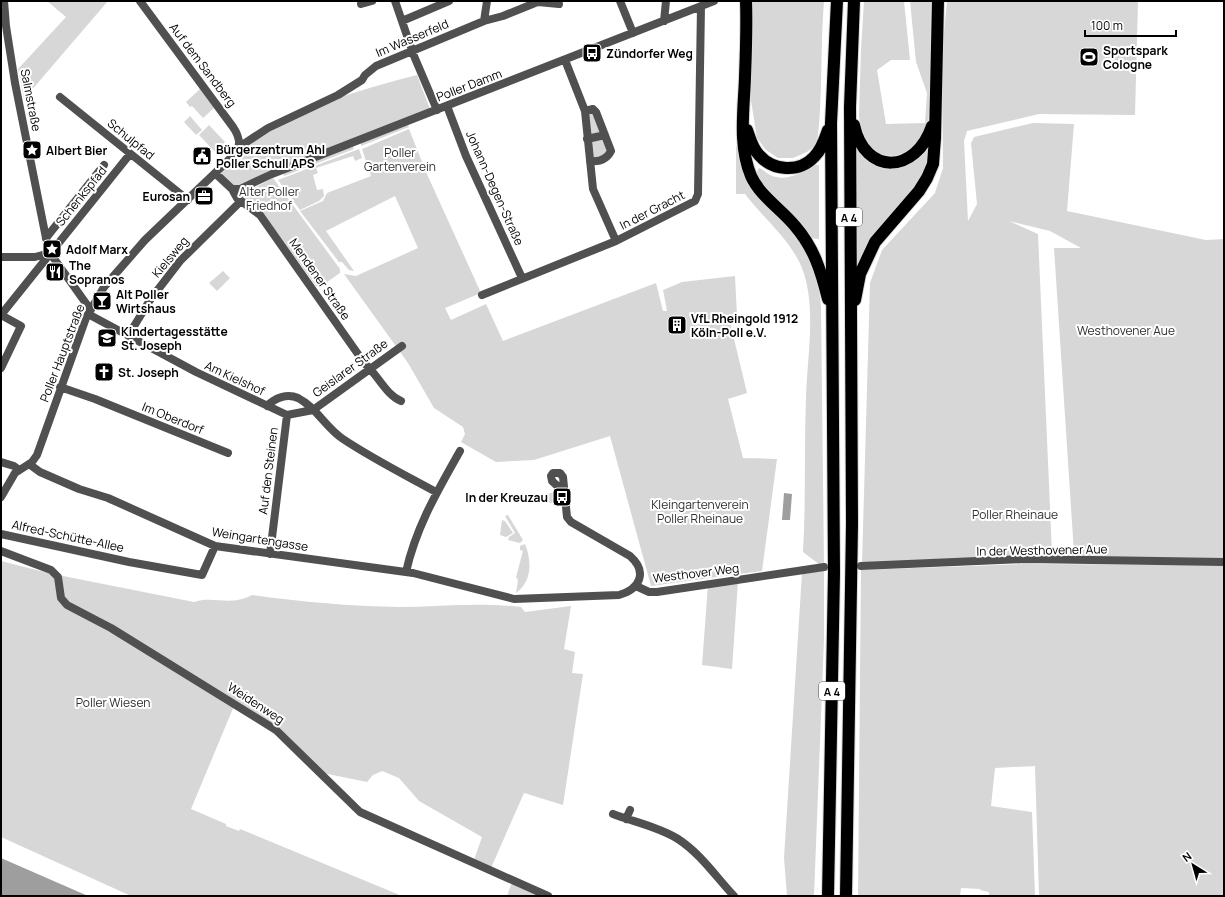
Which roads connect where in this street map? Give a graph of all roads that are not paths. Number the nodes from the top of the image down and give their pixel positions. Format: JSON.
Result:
{"nodes":[{"id":1,"x":4,"y":1,"type":"edge"},
{"id":2,"x":140,"y":1,"type":"edge"},
{"id":3,"x":372,"y":1,"type":"edge"},
{"id":4,"x":395,"y":1,"type":"edge"},
{"id":5,"x":487,"y":1,"type":"edge"},
{"id":6,"x":620,"y":1,"type":"edge"},
{"id":7,"x":666,"y":1,"type":"edge"},
{"id":8,"x":714,"y":1,"type":"edge"},
{"id":9,"x":746,"y":1,"type":"edge"},
{"id":10,"x":837,"y":1,"type":"edge"},
{"id":11,"x":854,"y":1,"type":"edge"},
{"id":12,"x":938,"y":1,"type":"edge"},
{"id":13,"x":539,"y":2,"type":"edge"},
{"id":14,"x":446,"y":3,"type":"edge"},
{"id":15,"x":361,"y":4,"type":"dead end"},
{"id":16,"x":559,"y":4,"type":"dead end"},
{"id":17,"x":701,"y":6,"type":"junction"},
{"id":18,"x":402,"y":21,"type":"junction"},
{"id":19,"x":484,"y":21,"type":"junction"},
{"id":20,"x":664,"y":21,"type":"junction"},
{"id":21,"x":633,"y":33,"type":"junction"},
{"id":22,"x":413,"y":51,"type":"junction"},
{"id":23,"x":565,"y":60,"type":"junction"},
{"id":24,"x":60,"y":97,"type":"dead end"},
{"id":25,"x":447,"y":106,"type":"junction"},
{"id":26,"x":850,"y":107,"type":"junction"},
{"id":27,"x":437,"y":110,"type":"junction"},
{"id":28,"x":585,"y":111,"type":"junction"},
{"id":29,"x":935,"y":119,"type":"junction"},
{"id":30,"x":744,"y":122,"type":"junction"},
{"id":31,"x":831,"y":123,"type":"junction"},
{"id":32,"x":605,"y":135,"type":"junction"},
{"id":33,"x":587,"y":139,"type":"junction"},
{"id":34,"x":239,"y":147,"type":"junction"},
{"id":35,"x":130,"y":154,"type":"junction"},
{"id":36,"x":590,"y":161,"type":"junction"},
{"id":37,"x":104,"y":166,"type":"dead end"},
{"id":38,"x":215,"y":173,"type":"junction"},
{"id":39,"x":232,"y":189,"type":"junction"},
{"id":40,"x":188,"y":200,"type":"junction"},
{"id":41,"x":240,"y":201,"type":"junction"},
{"id":42,"x":46,"y":238,"type":"junction"},
{"id":43,"x":616,"y":241,"type":"junction"},
{"id":44,"x":50,"y":253,"type":"junction"},
{"id":45,"x":1,"y":257,"type":"edge"},
{"id":46,"x":522,"y":278,"type":"junction"},
{"id":47,"x":482,"y":295,"type":"dead end"},
{"id":48,"x":89,"y":312,"type":"junction"},
{"id":49,"x":1,"y":315,"type":"edge"},
{"id":50,"x":833,"y":320,"type":"junction"},
{"id":51,"x":850,"y":327,"type":"junction"},
{"id":52,"x":128,"y":336,"type":"junction"},
{"id":53,"x":402,"y":346,"type":"dead end"},
{"id":54,"x":1,"y":368,"type":"edge"},
{"id":55,"x":371,"y":369,"type":"junction"},
{"id":56,"x":60,"y":387,"type":"junction"},
{"id":57,"x":401,"y":402,"type":"dead end"},
{"id":58,"x":267,"y":406,"type":"junction"},
{"id":59,"x":313,"y":410,"type":"junction"},
{"id":60,"x":287,"y":415,"type":"junction"},
{"id":61,"x":460,"y":451,"type":"dead end"},
{"id":62,"x":228,"y":453,"type":"dead end"},
{"id":63,"x":1,"y":462,"type":"edge"},
{"id":64,"x":29,"y":464,"type":"junction"},
{"id":65,"x":19,"y":470,"type":"junction"},
{"id":66,"x":436,"y":492,"type":"junction"},
{"id":67,"x":564,"y":492,"type":"dead end"},
{"id":68,"x":1,"y":497,"type":"edge"},
{"id":69,"x":1,"y":534,"type":"edge"},
{"id":70,"x":215,"y":546,"type":"junction"},
{"id":71,"x":1,"y":551,"type":"edge"},
{"id":72,"x":270,"y":554,"type":"junction"},
{"id":73,"x":1224,"y":562,"type":"edge"},
{"id":74,"x":861,"y":566,"type":"dead end"},
{"id":75,"x":824,"y":567,"type":"dead end"},
{"id":76,"x":406,"y":572,"type":"junction"},
{"id":77,"x":636,"y":586,"type":"junction"},
{"id":78,"x":500,"y":596,"type":"joint"},
{"id":79,"x":630,"y":810,"type":"dead end"},
{"id":80,"x":613,"y":814,"type":"dead end"},
{"id":81,"x":626,"y":819,"type":"junction"},
{"id":82,"x":548,"y":896,"type":"edge"},
{"id":83,"x":734,"y":896,"type":"edge"},
{"id":84,"x":828,"y":896,"type":"edge"},
{"id":85,"x":846,"y":896,"type":"edge"}],
"edges":[{"from":1,"to":42,"type":"street","name":"Salmstraße"},
{"from":2,"to":34,"type":"street","name":"Auf dem Sandberg"},
{"from":3,"to":15,"type":"street"},
{"from":4,"to":18,"type":"street"},
{"from":5,"to":19,"type":"street"},
{"from":6,"to":21,"type":"street"},
{"from":7,"to":20,"type":"street"},
{"from":8,"to":17,"type":"street","name":"Poller Damm"},
{"from":9,"to":30,"type":"highway"},
{"from":10,"to":31,"type":"highway","number":"A 4"},
{"from":11,"to":26,"type":"highway","number":"A 4"},
{"from":12,"to":29,"type":"highway"},
{"from":13,"to":16,"type":"street"},
{"from":13,"to":19,"type":"street","name":"Im Wasserfeld"},
{"from":14,"to":18,"type":"street"},
{"from":17,"to":20,"type":"street","name":"Poller Damm"},
{"from":17,"to":43,"type":"street","name":"In der Gracht"},
{"from":18,"to":22,"type":"street"},
{"from":19,"to":22,"type":"street","name":"Im Wasserfeld"},
{"from":20,"to":21,"type":"street","name":"Poller Damm"},
{"from":21,"to":23,"type":"street","name":"Poller Damm"},
{"from":22,"to":27,"type":"street"},
{"from":22,"to":34,"type":"street","name":"Im Wasserfeld"},
{"from":23,"to":25,"type":"street","name":"Poller Damm"},
{"from":23,"to":28,"type":"street"},
{"from":24,"to":35,"type":"street","name":"Schulpfad"},
{"from":25,"to":27,"type":"street","name":"Poller Damm"},
{"from":25,"to":46,"type":"street","name":"Johann-Degen-Straße"},
{"from":26,"to":29,"type":"highway"},
{"from":26,"to":51,"type":"highway","number":"A 4"},
{"from":27,"to":39,"type":"street","name":"Poller Damm"},
{"from":28,"to":32,"type":"street"},
{"from":28,"to":33,"type":"street"},
{"from":29,"to":51,"type":"highway"},
{"from":30,"to":31,"type":"highway"},
{"from":30,"to":50,"type":"highway"},
{"from":31,"to":50,"type":"highway","number":"A 4"},
{"from":32,"to":33,"type":"street"},
{"from":32,"to":36,"type":"street"},
{"from":33,"to":36,"type":"street"},
{"from":34,"to":38,"type":"street","name":"Poller Hauptstraße"},
{"from":35,"to":40,"type":"street","name":"Schulpfad"},
{"from":35,"to":44,"type":"street","name":"Schenkspfad"},
{"from":36,"to":43,"type":"street"},
{"from":37,"to":42,"type":"street"},
{"from":38,"to":39,"type":"street","name":"Mendener Straße"},
{"from":38,"to":40,"type":"street","name":"Poller Hauptstraße"},
{"from":39,"to":41,"type":"street","name":"Mendener Straße"},
{"from":40,"to":48,"type":"street","name":"Poller Hauptstraße"},
{"from":41,"to":52,"type":"street","name":"Kielsweg"},
{"from":41,"to":55,"type":"street","name":"Mendener Straße"},
{"from":42,"to":44,"type":"street","name":"Salmstraße"},
{"from":43,"to":46,"type":"street","name":"In der Gracht"},
{"from":44,"to":45,"type":"street"},
{"from":44,"to":48,"type":"street","name":"Salmstraße"},
{"from":44,"to":49,"type":"street","name":"Schenkspfad"},
{"from":46,"to":47,"type":"street","name":"In der Gracht"},
{"from":48,"to":52,"type":"street","name":"Am Kielshof"},
{"from":48,"to":56,"type":"street","name":"Poller Hauptstraße"},
{"from":49,"to":54,"type":"street"},
{"from":50,"to":84,"type":"highway","number":"A 4"},
{"from":51,"to":85,"type":"highway","number":"A 4"},
{"from":52,"to":58,"type":"street","name":"Am Kielshof"},
{"from":53,"to":55,"type":"street","name":"Geislarer Straße"},
{"from":55,"to":57,"type":"street","name":"Mendener Straße"},
{"from":55,"to":59,"type":"street","name":"Geislarer Straße"},
{"from":56,"to":62,"type":"street","name":"Im Oberdorf"},
{"from":56,"to":64,"type":"street","name":"Poller Hauptstraße"},
{"from":58,"to":59,"type":"street","name":"Am Kielshof"},
{"from":58,"to":60,"type":"street","name":"Am Kielshof"},
{"from":59,"to":60,"type":"street"},
{"from":59,"to":66,"type":"street","name":"Am Kielshof"},
{"from":60,"to":72,"type":"street","name":"Auf den Steinen"},
{"from":61,"to":66,"type":"street"},
{"from":63,"to":65,"type":"street"},
{"from":64,"to":65,"type":"street","name":"Poller Hauptstraße"},
{"from":64,"to":70,"type":"street","name":"Weingartengasse"},
{"from":65,"to":68,"type":"street"},
{"from":66,"to":76,"type":"street"},
{"from":67,"to":77,"type":"street"},
{"from":69,"to":70,"type":"street","name":"Alfred-Schütte-Allee"},
{"from":70,"to":72,"type":"street","name":"Weingartengasse"},
{"from":71,"to":82,"type":"street","name":"Weidenweg"},
{"from":72,"to":76,"type":"street","name":"Weingartengasse"},
{"from":73,"to":74,"type":"street","name":"In der Westhovener Aue"},
{"from":75,"to":77,"type":"street","name":"Westhover Weg"},
{"from":76,"to":78,"type":"street","name":"Weingartengasse"},
{"from":77,"to":78,"type":"street","name":"Westhover Weg"},
{"from":79,"to":81,"type":"street"},
{"from":80,"to":81,"type":"street"},
{"from":81,"to":83,"type":"street"}]}
